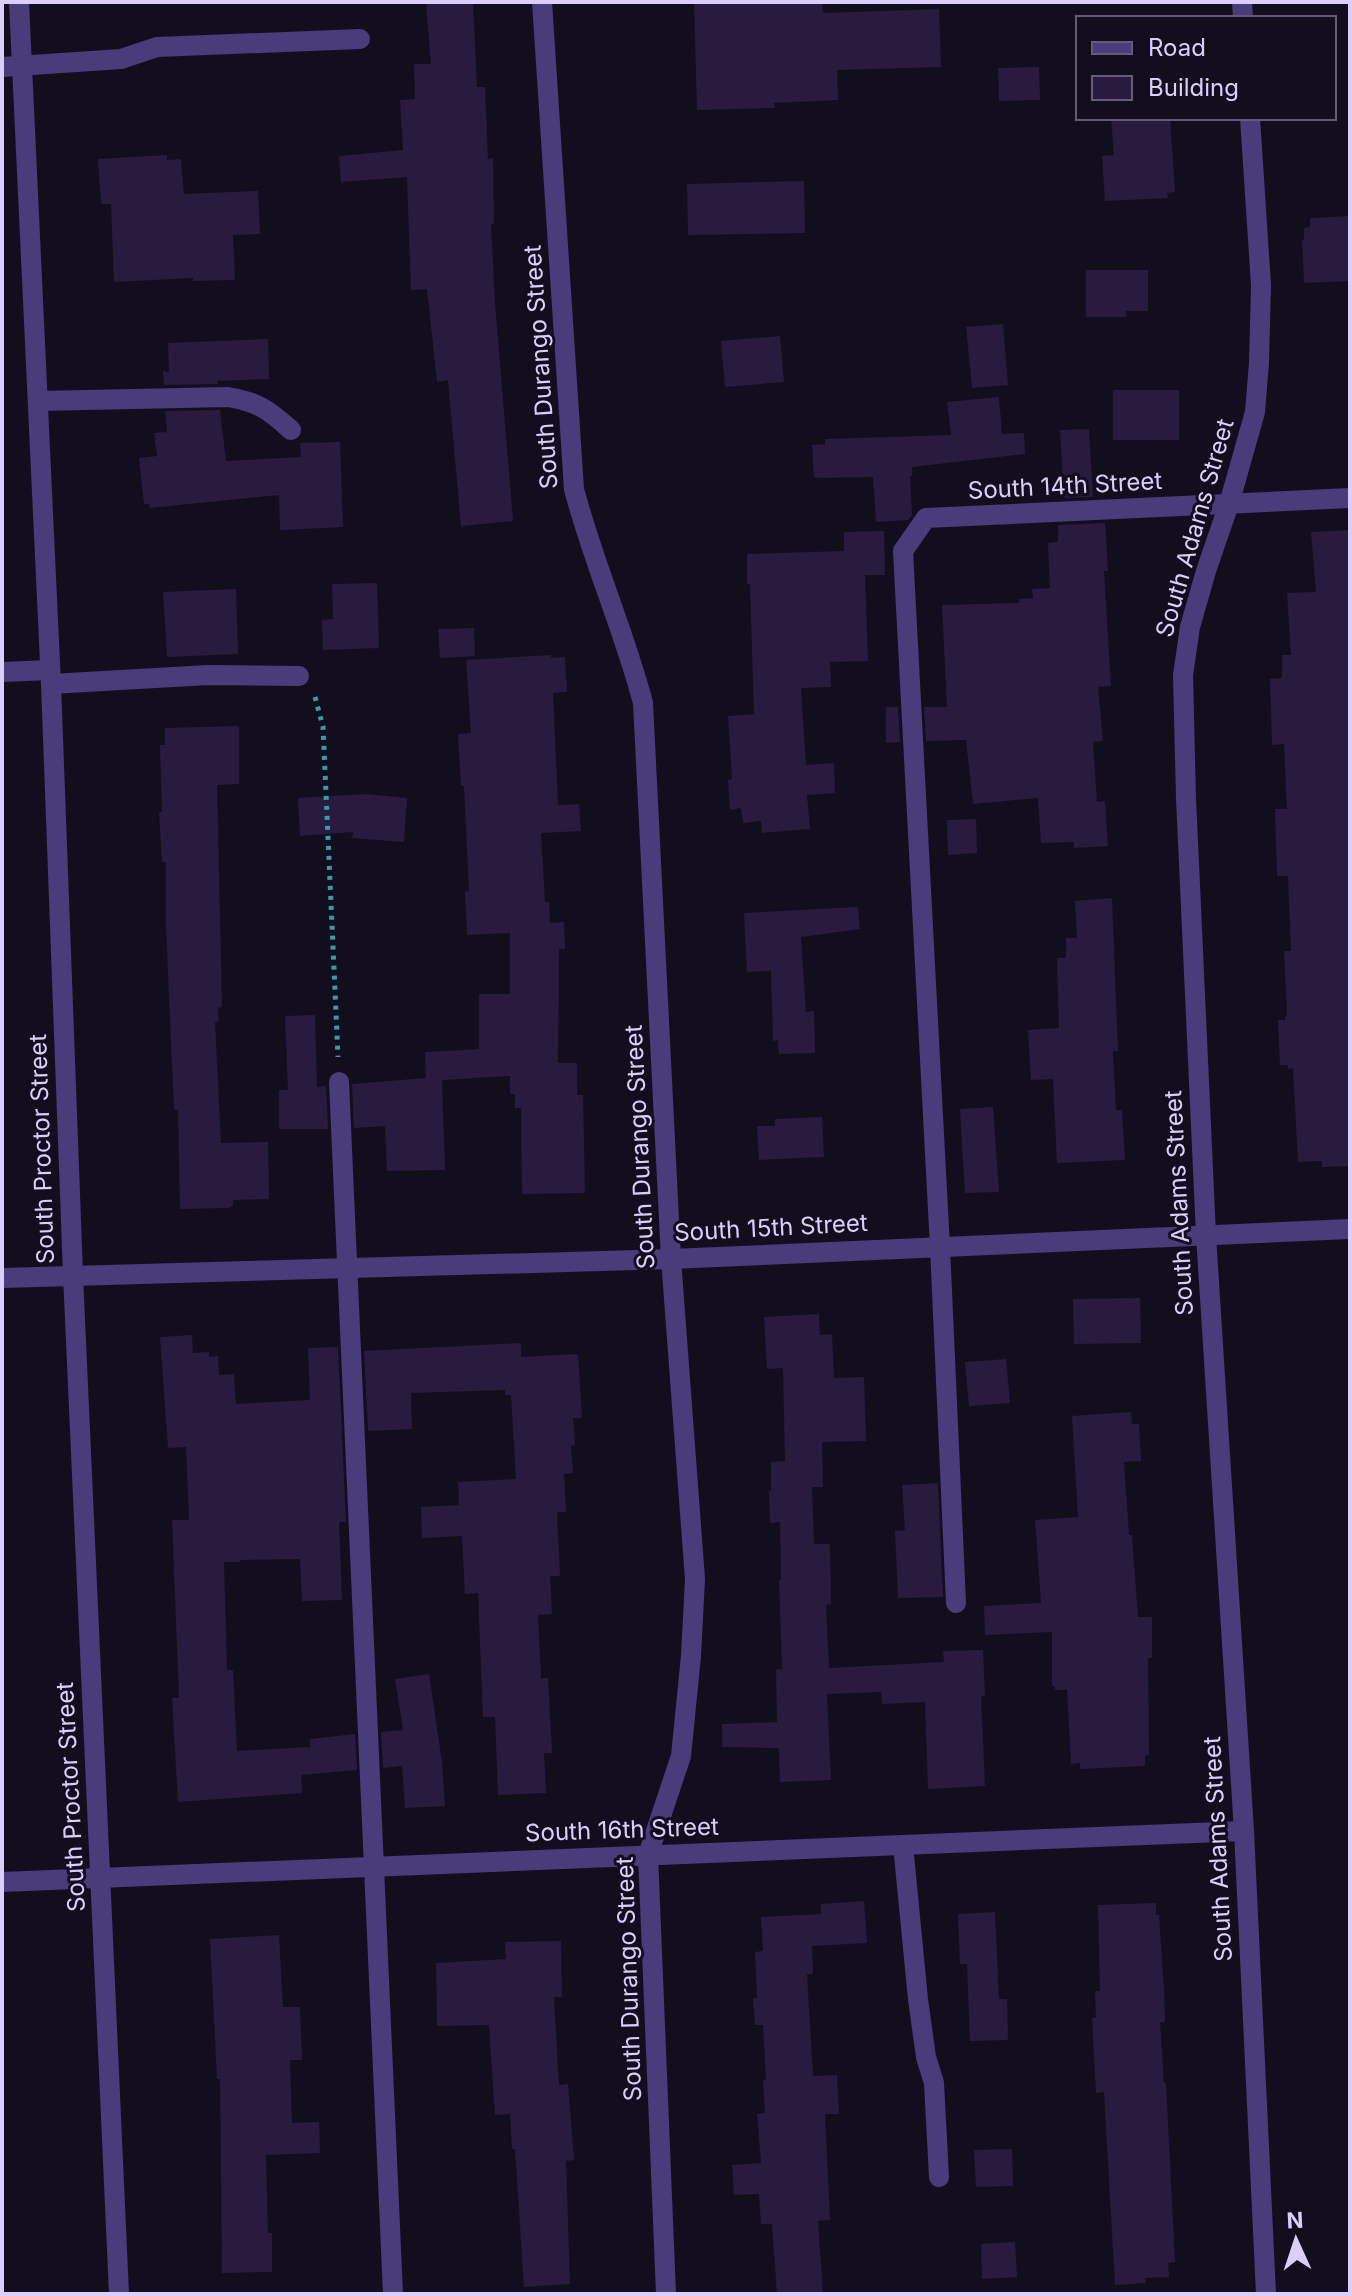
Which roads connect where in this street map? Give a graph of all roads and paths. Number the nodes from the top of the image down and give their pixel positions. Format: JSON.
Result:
{"nodes":[{"id":1,"x":19,"y":2,"type":"edge"},
{"id":2,"x":542,"y":2,"type":"edge"},
{"id":3,"x":360,"y":39,"type":"dead end"},
{"id":4,"x":12,"y":67,"type":"edge"},
{"id":5,"x":1250,"y":120,"type":"edge"},
{"id":6,"x":38,"y":401,"type":"junction"},
{"id":7,"x":291,"y":430,"type":"dead end"},
{"id":8,"x":1350,"y":498,"type":"edge"},
{"id":9,"x":1229,"y":504,"type":"junction"},
{"id":10,"x":2,"y":672,"type":"edge"},
{"id":11,"x":299,"y":676,"type":"joint"},
{"id":12,"x":50,"y":677,"type":"junction"},
{"id":13,"x":339,"y":1082,"type":"joint"},
{"id":14,"x":1350,"y":1229,"type":"edge"},
{"id":15,"x":1206,"y":1235,"type":"junction"},
{"id":16,"x":940,"y":1247,"type":"junction"},
{"id":17,"x":671,"y":1259,"type":"junction"},
{"id":18,"x":347,"y":1267,"type":"junction"},
{"id":19,"x":73,"y":1275,"type":"junction"},
{"id":20,"x":2,"y":1278,"type":"edge"},
{"id":21,"x":956,"y":1603,"type":"dead end"},
{"id":22,"x":1244,"y":1831,"type":"junction"},
{"id":23,"x":903,"y":1845,"type":"junction"},
{"id":24,"x":648,"y":1855,"type":"junction"},
{"id":25,"x":374,"y":1867,"type":"junction"},
{"id":26,"x":101,"y":1877,"type":"junction"},
{"id":27,"x":2,"y":1882,"type":"edge"},
{"id":28,"x":939,"y":2177,"type":"dead end"},
{"id":29,"x":119,"y":2294,"type":"edge"},
{"id":30,"x":393,"y":2294,"type":"edge"},
{"id":31,"x":666,"y":2294,"type":"edge"},
{"id":32,"x":1266,"y":2294,"type":"edge"}],
"edges":[{"from":1,"to":4,"type":"street","name":"South Proctor Street"},
{"from":2,"to":17,"type":"street","name":"South Durango Street"},
{"from":3,"to":4,"type":"street"},
{"from":4,"to":6,"type":"street","name":"South Proctor Street"},
{"from":5,"to":9,"type":"street","name":"South Adams Street"},
{"from":6,"to":7,"type":"street"},
{"from":6,"to":12,"type":"street","name":"South Proctor Street"},
{"from":8,"to":9,"type":"street","name":"South 14th Street"},
{"from":9,"to":15,"type":"street","name":"South Adams Street"},
{"from":9,"to":16,"type":"street","name":"South 14th Street"},
{"from":10,"to":12,"type":"street"},
{"from":11,"to":12,"type":"street"},
{"from":11,"to":13,"type":"path"},
{"from":12,"to":19,"type":"street","name":"South Proctor Street"},
{"from":13,"to":18,"type":"street"},
{"from":14,"to":15,"type":"street","name":"South 15th Street"},
{"from":15,"to":16,"type":"street","name":"South 15th Street"},
{"from":15,"to":22,"type":"street","name":"South Adams Street"},
{"from":16,"to":17,"type":"street","name":"South 15th Street"},
{"from":16,"to":21,"type":"street"},
{"from":17,"to":18,"type":"street","name":"South 15th Street"},
{"from":17,"to":24,"type":"street","name":"South Durango Street"},
{"from":18,"to":19,"type":"street","name":"South 15th Street"},
{"from":18,"to":25,"type":"street"},
{"from":19,"to":20,"type":"street","name":"South 15th Street"},
{"from":19,"to":26,"type":"street","name":"South Proctor Street"},
{"from":22,"to":23,"type":"street","name":"South 16th Street"},
{"from":22,"to":32,"type":"street","name":"South Adams Street"},
{"from":23,"to":24,"type":"street","name":"South 16th Street"},
{"from":23,"to":28,"type":"street"},
{"from":24,"to":25,"type":"street","name":"South 16th Street"},
{"from":24,"to":31,"type":"street","name":"South Durango Street"},
{"from":25,"to":26,"type":"street","name":"South 16th Street"},
{"from":25,"to":30,"type":"street"},
{"from":26,"to":27,"type":"street","name":"South 16th Street"},
{"from":26,"to":29,"type":"street","name":"South Proctor Street"}]}
